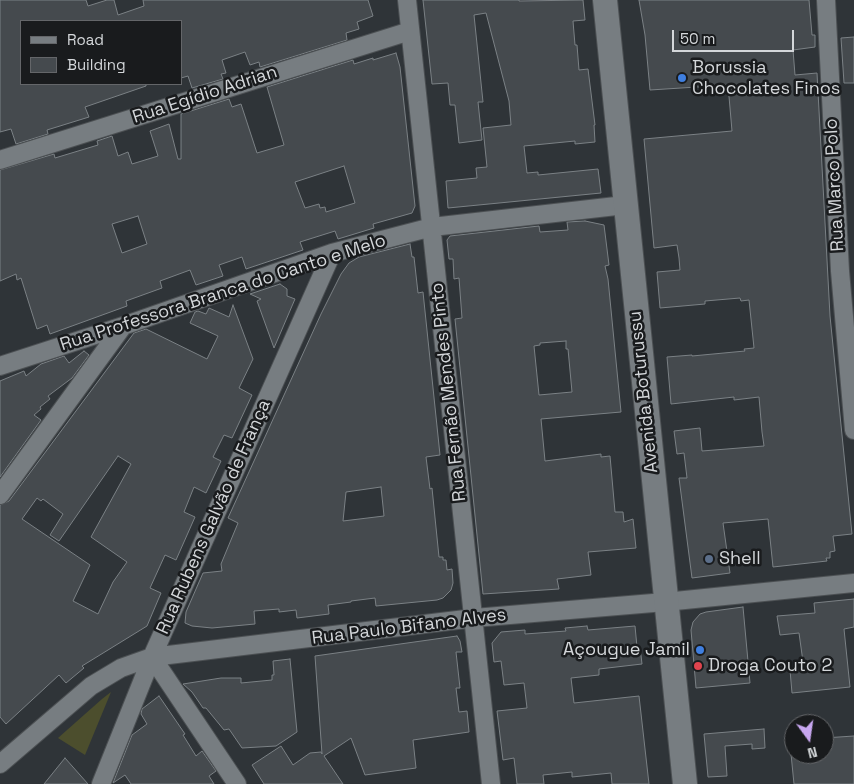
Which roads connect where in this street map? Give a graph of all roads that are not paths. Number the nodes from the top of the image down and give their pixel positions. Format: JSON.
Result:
{"nodes":[{"id":1,"x":407,"y":0,"type":"edge"},
{"id":2,"x":605,"y":0,"type":"edge"},
{"id":3,"x":826,"y":0,"type":"edge"},
{"id":4,"x":410,"y":31,"type":"junction"},
{"id":5,"x":0,"y":160,"type":"edge"},
{"id":6,"x":625,"y":205,"type":"junction"},
{"id":7,"x":432,"y":227,"type":"junction"},
{"id":8,"x":332,"y":253,"type":"junction"},
{"id":9,"x":123,"y":326,"type":"junction"},
{"id":10,"x":0,"y":366,"type":"edge"},
{"id":11,"x":854,"y":430,"type":"edge"},
{"id":12,"x":0,"y":495,"type":"edge"},
{"id":13,"x":854,"y":583,"type":"edge"},
{"id":14,"x":665,"y":602,"type":"junction"},
{"id":15,"x":474,"y":618,"type":"junction"},
{"id":16,"x":152,"y":658,"type":"junction"},
{"id":17,"x":0,"y":764,"type":"edge"},
{"id":18,"x":101,"y":784,"type":"edge"},
{"id":19,"x":237,"y":784,"type":"edge"},
{"id":20,"x":490,"y":784,"type":"edge"},
{"id":21,"x":685,"y":784,"type":"edge"}],
"edges":[{"from":1,"to":4,"type":"street","name":"Rua Fernão Mendes Pinto"},
{"from":2,"to":6,"type":"main road","name":"Avenida Boturussu"},
{"from":3,"to":11,"type":"street","name":"Rua Marco Polo"},
{"from":4,"to":5,"type":"street","name":"Rua Egídio Adrian"},
{"from":4,"to":7,"type":"street","name":"Rua Fernão Mendes Pinto"},
{"from":6,"to":7,"type":"street","name":"Rua Professora Branca do Canto e Melo"},
{"from":6,"to":14,"type":"main road","name":"Avenida Boturussu"},
{"from":7,"to":8,"type":"street","name":"Rua Professora Branca do Canto e Melo"},
{"from":7,"to":15,"type":"street","name":"Rua Fernão Mendes Pinto"},
{"from":8,"to":9,"type":"street","name":"Rua Professora Branca do Canto e Melo"},
{"from":8,"to":16,"type":"street","name":"Rua Rubens Galvão de França"},
{"from":9,"to":10,"type":"street","name":"Rua Professora Branca do Canto e Melo"},
{"from":9,"to":12,"type":"street"},
{"from":13,"to":14,"type":"street","name":"Rua Paulo Bifano Alves"},
{"from":14,"to":15,"type":"street","name":"Rua Paulo Bifano Alves"},
{"from":14,"to":21,"type":"main road","name":"Avenida Boturussu"},
{"from":15,"to":16,"type":"street","name":"Rua Paulo Bifano Alves"},
{"from":15,"to":20,"type":"street","name":"Rua Fernão Mendes Pinto"},
{"from":16,"to":17,"type":"street","name":"Rua Paulo Bifano Alves"},
{"from":16,"to":18,"type":"street","name":"Rua Rubens Galvão de França"},
{"from":16,"to":19,"type":"street"}]}
